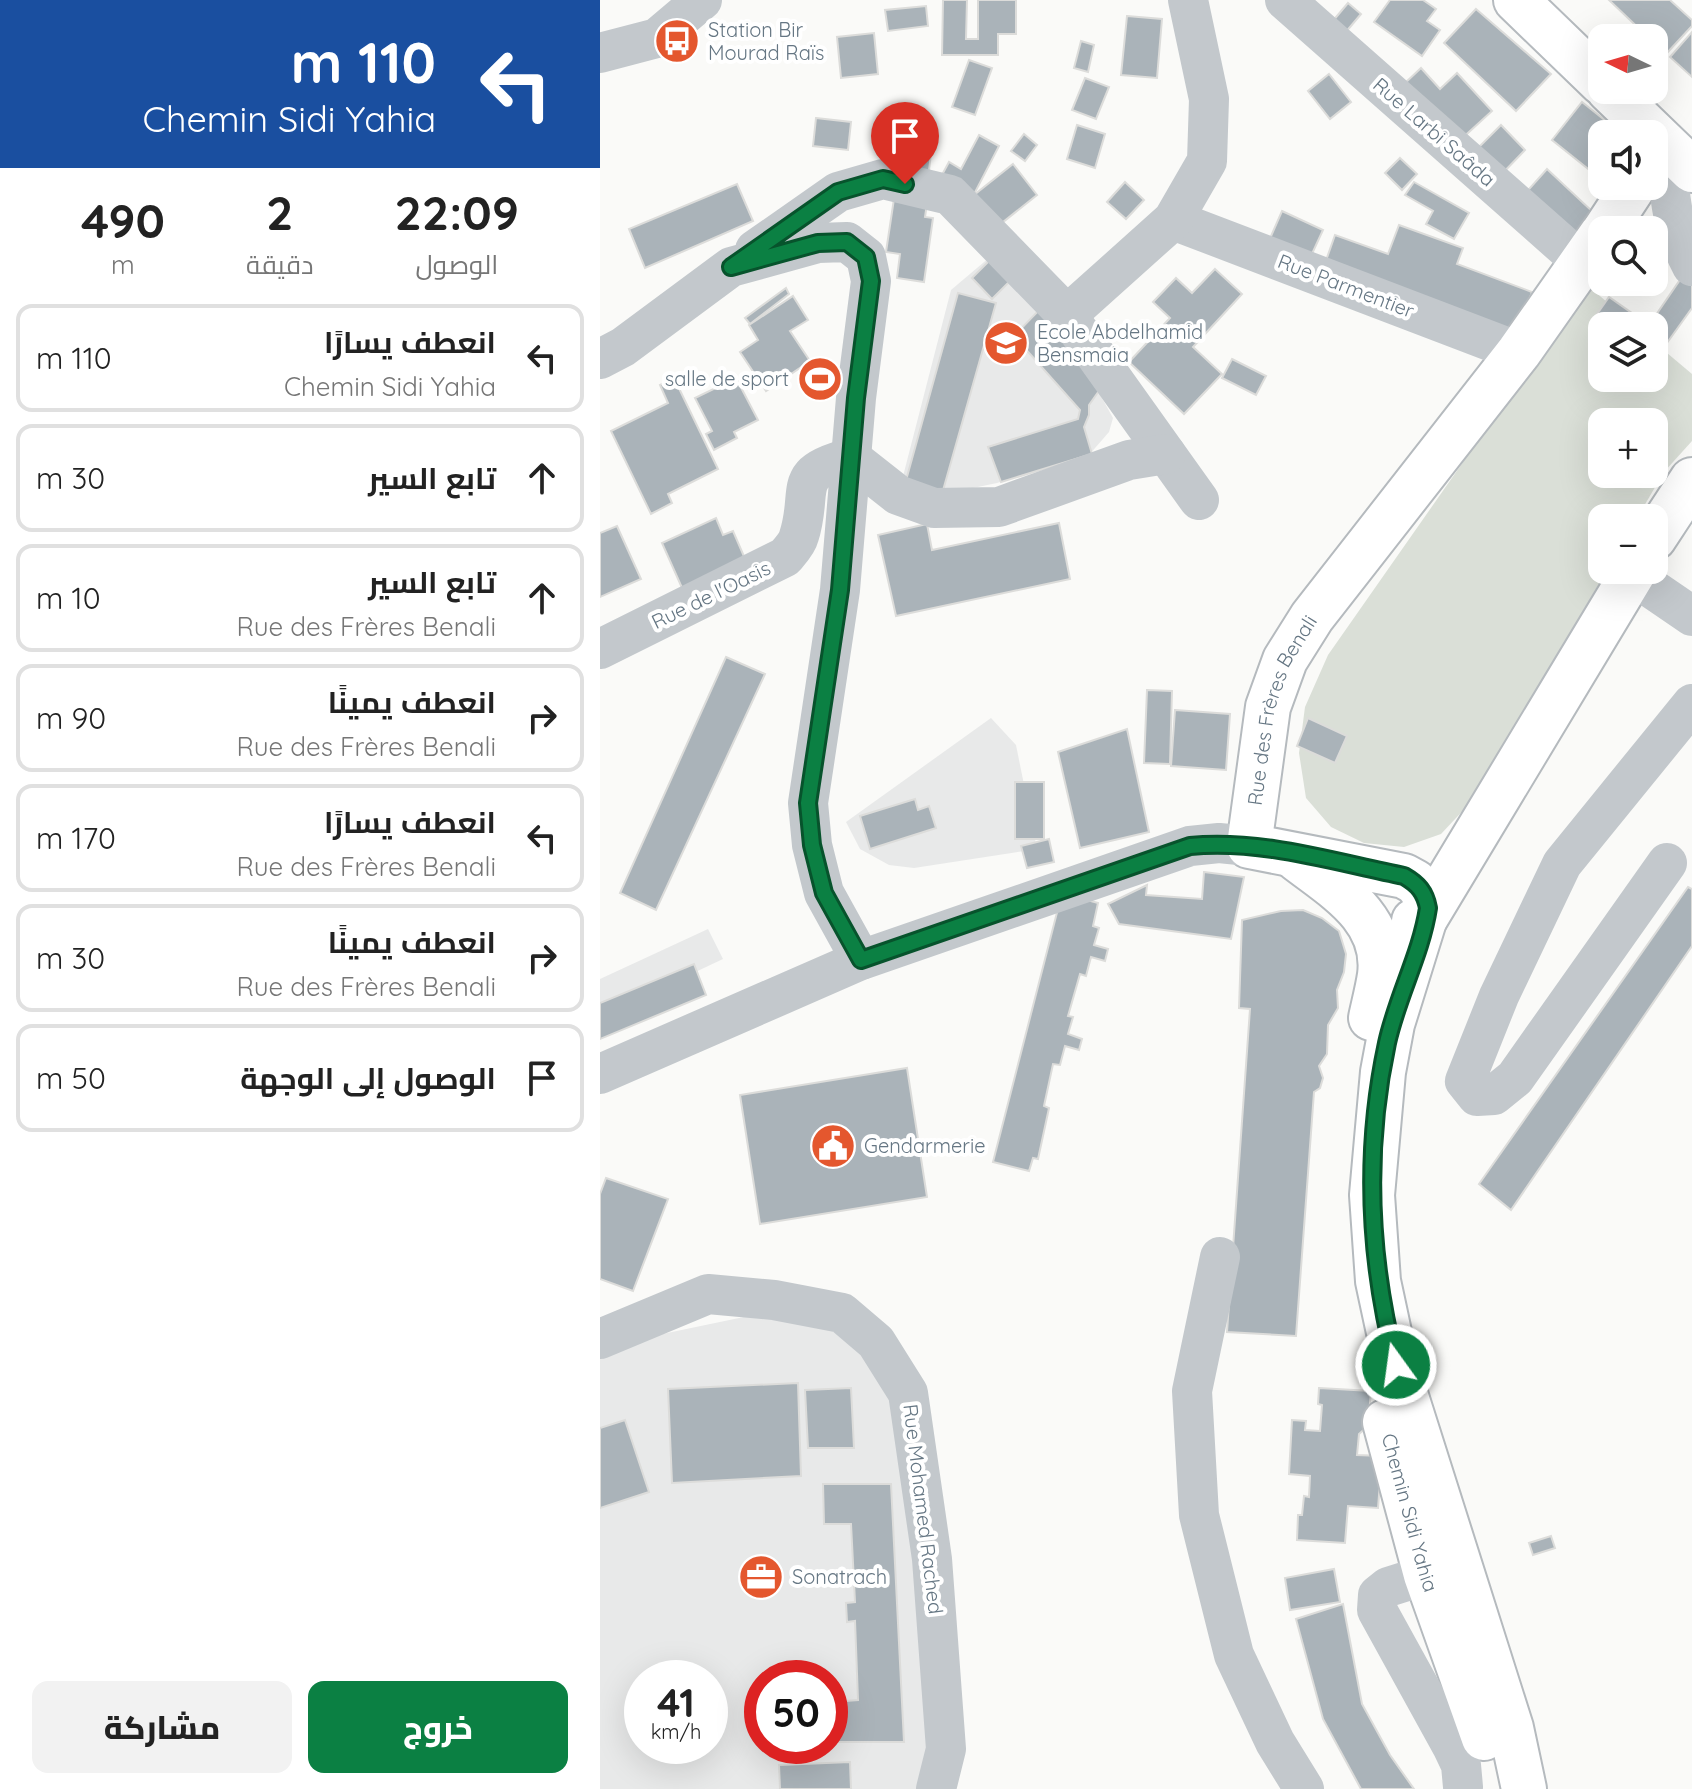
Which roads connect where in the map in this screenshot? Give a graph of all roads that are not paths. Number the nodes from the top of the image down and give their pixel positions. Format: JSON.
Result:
{"nodes":[{"id":1,"x":702,"y":0,"type":"edge"},
{"id":2,"x":1188,"y":0,"type":"edge"},
{"id":3,"x":1285,"y":0,"type":"edge"},
{"id":4,"x":1516,"y":0,"type":"edge"},
{"id":5,"x":600,"y":53,"type":"edge"},
{"id":6,"x":1588,"y":69,"type":"edge"},
{"id":7,"x":1622,"y":104,"type":"edge"},
{"id":8,"x":1671,"y":158,"type":"edge"},
{"id":9,"x":1173,"y":220,"type":"junction"},
{"id":10,"x":1588,"y":236,"type":"edge"},
{"id":11,"x":1588,"y":253,"type":"edge"},
{"id":12,"x":1692,"y":266,"type":"edge"},
{"id":13,"x":731,"y":267,"type":"junction"},
{"id":14,"x":1067,"y":315,"type":"junction"},
{"id":15,"x":1519,"y":352,"type":"junction"},
{"id":16,"x":600,"y":359,"type":"edge"},
{"id":17,"x":1166,"y":454,"type":"junction"},
{"id":18,"x":851,"y":458,"type":"junction"},
{"id":19,"x":1692,"y":480,"type":"edge"},
{"id":20,"x":1199,"y":500,"type":"dead end"},
{"id":21,"x":1668,"y":517,"type":"edge"},
{"id":22,"x":1626,"y":584,"type":"edge"},
{"id":23,"x":1649,"y":584,"type":"edge"},
{"id":24,"x":1692,"y":616,"type":"edge"},
{"id":25,"x":600,"y":649,"type":"edge"},
{"id":26,"x":1692,"y":704,"type":"edge"},
{"id":27,"x":1269,"y":849,"type":"junction"},
{"id":28,"x":1667,"y":863,"type":"dead end"},
{"id":29,"x":1426,"y":917,"type":"junction"},
{"id":30,"x":1367,"y":919,"type":"junction"},
{"id":31,"x":861,"y":960,"type":"junction"},
{"id":32,"x":600,"y":1074,"type":"edge"},
{"id":33,"x":1220,"y":1257,"type":"dead end"},
{"id":34,"x":600,"y":1339,"type":"edge"},
{"id":35,"x":1426,"y":1575,"type":"junction"},
{"id":36,"x":1479,"y":1788,"type":"edge"},
{"id":37,"x":936,"y":1789,"type":"edge"},
{"id":38,"x":1304,"y":1789,"type":"edge"},
{"id":39,"x":1524,"y":1789,"type":"edge"}],
"edges":[{"from":1,"to":5,"type":"street"},
{"from":2,"to":9,"type":"street"},
{"from":3,"to":10,"type":"street","name":"Rue Larbi Saâda"},
{"from":4,"to":6,"type":"main road"},
{"from":7,"to":8,"type":"main road"},
{"from":8,"to":12,"type":"street"},
{"from":9,"to":14,"type":"street"},
{"from":9,"to":15,"type":"street","name":"Rue Parmentier"},
{"from":11,"to":15,"type":"main road","name":"Rue des Frères Benali"},
{"from":13,"to":14,"type":"street"},
{"from":13,"to":16,"type":"street"},
{"from":13,"to":18,"type":"street"},
{"from":14,"to":17,"type":"street"},
{"from":15,"to":27,"type":"main road","name":"Rue des Frères Benali"},
{"from":17,"to":18,"type":"street"},
{"from":17,"to":20,"type":"street"},
{"from":18,"to":25,"type":"street","name":"Rue de l'Oasis"},
{"from":18,"to":31,"type":"street"},
{"from":19,"to":21,"type":"main road"},
{"from":22,"to":29,"type":"main road","name":"Chemin Sidi Yahia"},
{"from":23,"to":24,"type":"street"},
{"from":26,"to":28,"type":"street"},
{"from":27,"to":29,"type":"main road"},
{"from":27,"to":30,"type":"main road","name":"Chemin Sidi Yahia"},
{"from":27,"to":31,"type":"street"},
{"from":29,"to":30,"type":"main road"},
{"from":29,"to":39,"type":"main road","name":"Chemin Sidi Yahia"},
{"from":30,"to":35,"type":"main road","name":"Chemin Sidi Yahia"},
{"from":31,"to":32,"type":"street"},
{"from":33,"to":38,"type":"street"},
{"from":34,"to":37,"type":"street","name":"Rue Mohamed Rached"},
{"from":35,"to":36,"type":"main road","name":"Chemin Sidi Yahia"},
{"from":35,"to":36,"type":"street"}]}
